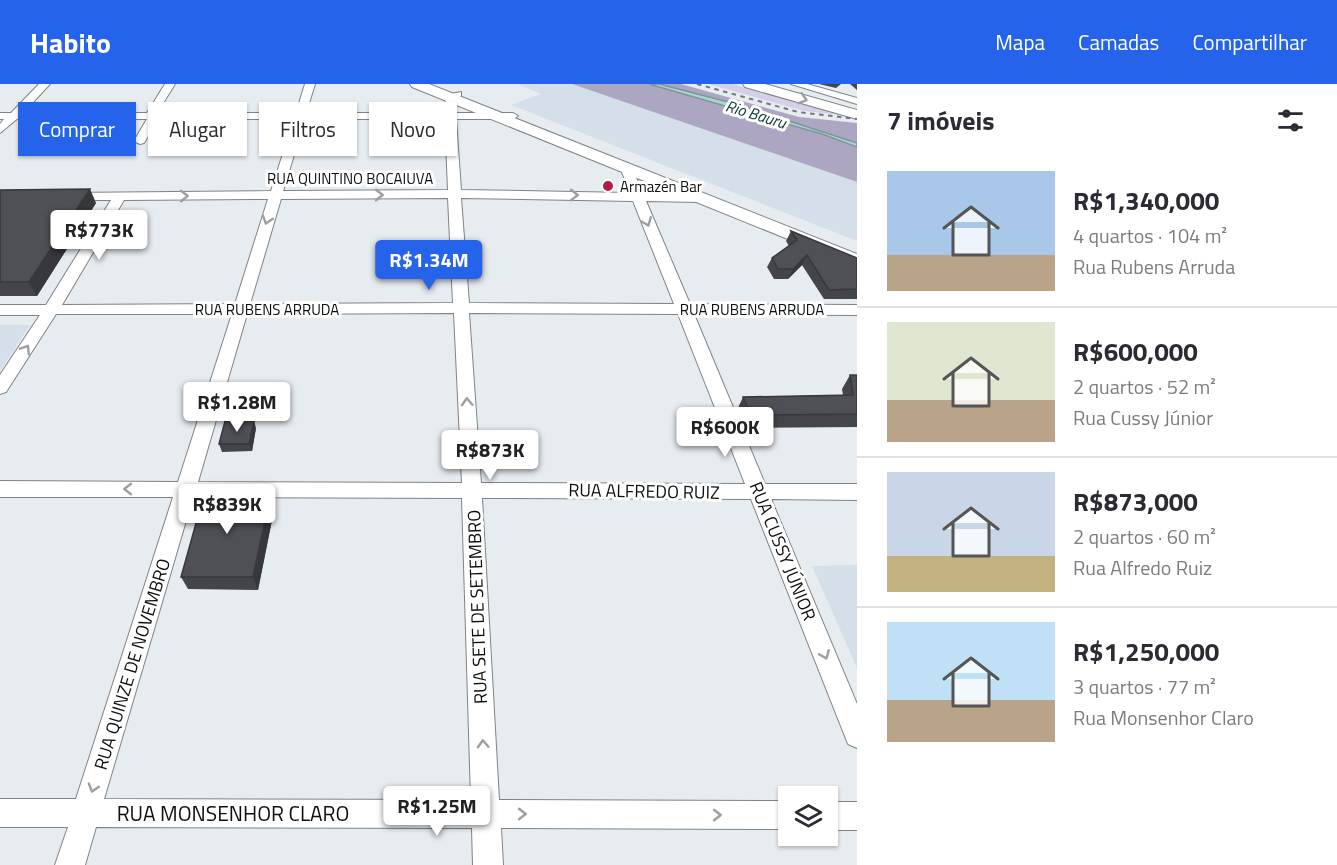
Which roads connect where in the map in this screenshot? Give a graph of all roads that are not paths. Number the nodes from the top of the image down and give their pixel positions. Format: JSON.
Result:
{"nodes":[{"id":1,"x":45,"y":84,"type":"edge"},
{"id":2,"x":170,"y":84,"type":"edge"},
{"id":3,"x":310,"y":84,"type":"edge"},
{"id":4,"x":417,"y":84,"type":"edge"},
{"id":5,"x":433,"y":84,"type":"edge"},
{"id":6,"x":750,"y":84,"type":"edge"},
{"id":7,"x":796,"y":84,"type":"edge"},
{"id":8,"x":454,"y":95,"type":"junction"},
{"id":9,"x":857,"y":101,"type":"edge"},
{"id":10,"x":159,"y":102,"type":"edge"},
{"id":11,"x":305,"y":102,"type":"edge"},
{"id":12,"x":453,"y":102,"type":"edge"},
{"id":13,"x":857,"y":115,"type":"edge"},
{"id":14,"x":0,"y":116,"type":"edge"},
{"id":15,"x":13,"y":116,"type":"junction"},
{"id":16,"x":148,"y":116,"type":"edge"},
{"id":17,"x":504,"y":116,"type":"junction"},
{"id":18,"x":457,"y":117,"type":"edge"},
{"id":19,"x":148,"y":128,"type":"edge"},
{"id":20,"x":0,"y":130,"type":"edge"},
{"id":21,"x":140,"y":141,"type":"dead end"},
{"id":22,"x":600,"y":153,"type":"junction"},
{"id":23,"x":287,"y":156,"type":"edge"},
{"id":24,"x":452,"y":156,"type":"edge"},
{"id":25,"x":626,"y":167,"type":"junction"},
{"id":26,"x":274,"y":195,"type":"junction"},
{"id":27,"x":455,"y":195,"type":"junction"},
{"id":28,"x":59,"y":196,"type":"edge"},
{"id":29,"x":119,"y":196,"type":"junction"},
{"id":30,"x":636,"y":196,"type":"junction"},
{"id":31,"x":700,"y":198,"type":"junction"},
{"id":32,"x":857,"y":249,"type":"edge"},
{"id":33,"x":857,"y":261,"type":"edge"},
{"id":34,"x":462,"y":308,"type":"junction"},
{"id":35,"x":241,"y":309,"type":"junction"},
{"id":36,"x":683,"y":309,"type":"junction"},
{"id":37,"x":0,"y":310,"type":"edge"},
{"id":38,"x":51,"y":310,"type":"junction"},
{"id":39,"x":857,"y":310,"type":"edge"},
{"id":40,"x":0,"y":388,"type":"edge"},
{"id":41,"x":186,"y":488,"type":"junction"},
{"id":42,"x":0,"y":489,"type":"edge"},
{"id":43,"x":472,"y":489,"type":"junction"},
{"id":44,"x":759,"y":492,"type":"junction"},
{"id":45,"x":857,"y":492,"type":"edge"},
{"id":46,"x":857,"y":735,"type":"edge"},
{"id":47,"x":85,"y":812,"type":"junction"},
{"id":48,"x":0,"y":813,"type":"edge"},
{"id":49,"x":486,"y":814,"type":"junction"},
{"id":50,"x":778,"y":815,"type":"edge"},
{"id":51,"x":838,"y":816,"type":"edge"},
{"id":52,"x":857,"y":816,"type":"edge"},
{"id":53,"x":70,"y":865,"type":"edge"},
{"id":54,"x":488,"y":865,"type":"edge"}],
"edges":[{"from":1,"to":15,"type":"street"},
{"from":2,"to":10,"type":"street"},
{"from":3,"to":11,"type":"street","name":"RUA QUINZE DE NOVEMBRO"},
{"from":4,"to":8,"type":"main road"},
{"from":5,"to":8,"type":"main road"},
{"from":6,"to":13,"type":"main road","one_way":true},
{"from":7,"to":9,"type":"street"},
{"from":8,"to":12,"type":"street","name":"RUA SETE DE SETEMBRO"},
{"from":8,"to":17,"type":"main road"},
{"from":14,"to":15,"type":"street"},
{"from":15,"to":16,"type":"street"},
{"from":15,"to":20,"type":"street"},
{"from":17,"to":18,"type":"street"},
{"from":17,"to":22,"type":"main road"},
{"from":19,"to":21,"type":"street"},
{"from":22,"to":25,"type":"main road"},
{"from":22,"to":32,"type":"main road"},
{"from":23,"to":26,"type":"street","name":"RUA QUINZE DE NOVEMBRO"},
{"from":24,"to":27,"type":"street","name":"RUA SETE DE SETEMBRO"},
{"from":25,"to":30,"type":"street","name":"RUA CUSSY JÚNIOR"},
{"from":25,"to":31,"type":"main road"},
{"from":26,"to":27,"type":"street","name":"RUA QUINTINO BOCAIUVA","one_way":true},
{"from":29,"to":26,"type":"street","name":"RUA QUINTINO BOCAIUVA","one_way":true},
{"from":26,"to":35,"type":"street","name":"RUA QUINZE DE NOVEMBRO","one_way":true},
{"from":27,"to":30,"type":"street","name":"RUA QUINTINO BOCAIUVA","one_way":true},
{"from":27,"to":34,"type":"street","name":"RUA SETE DE SETEMBRO"},
{"from":28,"to":29,"type":"street","name":"RUA QUINTINO BOCAIUVA"},
{"from":29,"to":38,"type":"street"},
{"from":30,"to":31,"type":"street","name":"RUA QUINTINO BOCAIUVA"},
{"from":30,"to":36,"type":"street","name":"RUA CUSSY JÚNIOR","one_way":true},
{"from":31,"to":33,"type":"main road"},
{"from":34,"to":35,"type":"street","name":"RUA RUBENS ARRUDA"},
{"from":34,"to":36,"type":"street","name":"RUA RUBENS ARRUDA"},
{"from":43,"to":34,"type":"street","name":"RUA SETE DE SETEMBRO","one_way":true},
{"from":35,"to":38,"type":"street","name":"RUA RUBENS ARRUDA"},
{"from":35,"to":41,"type":"street","name":"RUA QUINZE DE NOVEMBRO"},
{"from":36,"to":39,"type":"street","name":"RUA RUBENS ARRUDA"},
{"from":36,"to":44,"type":"street","name":"RUA CUSSY JÚNIOR"},
{"from":37,"to":38,"type":"street","name":"RUA RUBENS ARRUDA"},
{"from":40,"to":38,"type":"street","one_way":true},
{"from":41,"to":42,"type":"street","name":"RUA ALFREDO RUIZ","one_way":true},
{"from":41,"to":43,"type":"street","name":"RUA ALFREDO RUIZ"},
{"from":41,"to":47,"type":"street","name":"RUA QUINZE DE NOVEMBRO","one_way":true},
{"from":43,"to":44,"type":"street","name":"RUA ALFREDO RUIZ"},
{"from":49,"to":43,"type":"street","name":"RUA SETE DE SETEMBRO","one_way":true},
{"from":44,"to":45,"type":"street","name":"RUA ALFREDO RUIZ"},
{"from":44,"to":46,"type":"street","name":"RUA CUSSY JÚNIOR","one_way":true},
{"from":47,"to":48,"type":"street","name":"RUA MONSENHOR CLARO"},
{"from":47,"to":49,"type":"street","name":"RUA MONSENHOR CLARO"},
{"from":47,"to":53,"type":"street","name":"RUA QUINZE DE NOVEMBRO"},
{"from":49,"to":50,"type":"street","name":"RUA MONSENHOR CLARO","one_way":true},
{"from":49,"to":54,"type":"street","name":"RUA SETE DE SETEMBRO"},
{"from":51,"to":52,"type":"street"}]}
